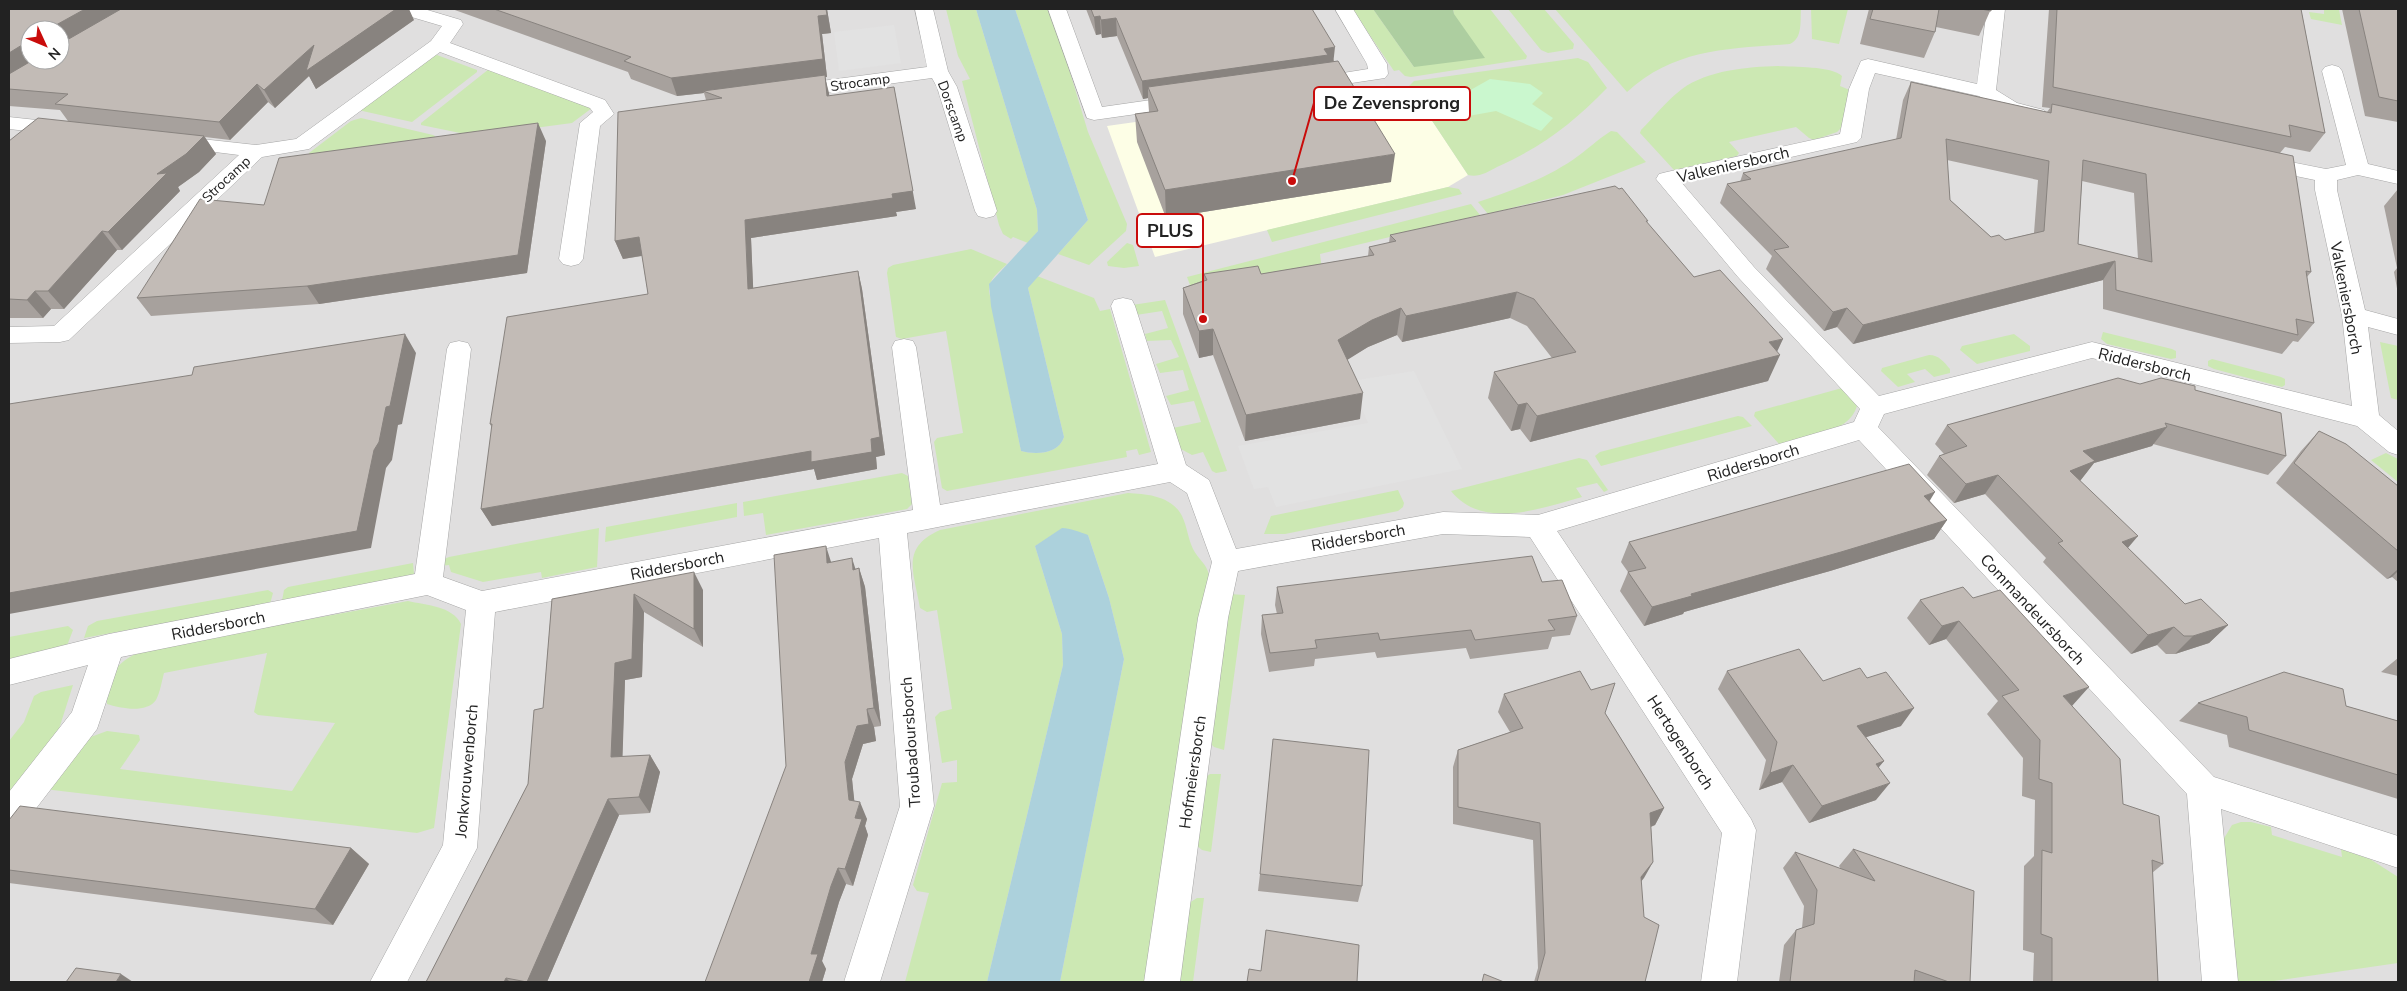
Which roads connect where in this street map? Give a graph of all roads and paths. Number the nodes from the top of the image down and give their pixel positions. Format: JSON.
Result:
{"nodes":[{"id":1,"x":405,"y":9,"type":"edge"},
{"id":2,"x":924,"y":9,"type":"edge"},
{"id":3,"x":1057,"y":9,"type":"edge"},
{"id":4,"x":1344,"y":9,"type":"edge"},
{"id":5,"x":1996,"y":9,"type":"edge"},
{"id":6,"x":438,"y":45,"type":"junction"},
{"id":7,"x":938,"y":71,"type":"junction"},
{"id":8,"x":2332,"y":71,"type":"dead end"},
{"id":9,"x":1290,"y":86,"type":"edge"},
{"id":10,"x":1986,"y":92,"type":"junction"},
{"id":11,"x":771,"y":94,"type":"edge"},
{"id":12,"x":1202,"y":99,"type":"edge"},
{"id":13,"x":2058,"y":118,"type":"edge"},
{"id":14,"x":9,"y":123,"type":"edge"},
{"id":15,"x":80,"y":131,"type":"edge"},
{"id":16,"x":156,"y":140,"type":"edge"},
{"id":17,"x":256,"y":151,"type":"junction"},
{"id":18,"x":2240,"y":158,"type":"edge"},
{"id":19,"x":2358,"y":168,"type":"junction"},
{"id":20,"x":2326,"y":176,"type":"junction"},
{"id":21,"x":2398,"y":177,"type":"edge"},
{"id":22,"x":986,"y":211,"type":"dead end"},
{"id":23,"x":571,"y":258,"type":"dead end"},
{"id":24,"x":1123,"y":306,"type":"dead end"},
{"id":25,"x":2354,"y":315,"type":"junction"},
{"id":26,"x":2398,"y":327,"type":"edge"},
{"id":27,"x":9,"y":335,"type":"edge"},
{"id":28,"x":904,"y":347,"type":"dead end"},
{"id":29,"x":458,"y":349,"type":"dead end"},
{"id":30,"x":1869,"y":418,"type":"junction"},
{"id":31,"x":2366,"y":419,"type":"junction"},
{"id":32,"x":2398,"y":445,"type":"edge"},
{"id":33,"x":1174,"y":471,"type":"junction"},
{"id":34,"x":928,"y":517,"type":"junction"},
{"id":35,"x":892,"y":524,"type":"junction"},
{"id":36,"x":1538,"y":526,"type":"junction"},
{"id":37,"x":1226,"y":562,"type":"junction"},
{"id":38,"x":428,"y":583,"type":"junction"},
{"id":39,"x":481,"y":602,"type":"junction"},
{"id":40,"x":109,"y":647,"type":"junction"},
{"id":41,"x":9,"y":672,"type":"edge"},
{"id":42,"x":2203,"y":788,"type":"junction"},
{"id":43,"x":9,"y":817,"type":"edge"},
{"id":44,"x":2398,"y":852,"type":"edge"},
{"id":45,"x":388,"y":982,"type":"edge"},
{"id":46,"x":862,"y":982,"type":"edge"},
{"id":47,"x":1162,"y":982,"type":"edge"},
{"id":48,"x":1719,"y":982,"type":"edge"},
{"id":49,"x":2220,"y":982,"type":"edge"}],
"edges":[{"from":1,"to":6,"type":"street","name":"Strocamp"},
{"from":2,"to":7,"type":"street","name":"Dorscamp"},
{"from":3,"to":12,"type":"street"},
{"from":4,"to":9,"type":"street"},
{"from":5,"to":10,"type":"street"},
{"from":6,"to":17,"type":"street","name":"Strocamp"},
{"from":6,"to":23,"type":"street"},
{"from":7,"to":11,"type":"street","name":"Strocamp"},
{"from":7,"to":22,"type":"street","name":"Dorscamp"},
{"from":8,"to":19,"type":"street"},
{"from":10,"to":13,"type":"street","name":"Valkeniersborch"},
{"from":10,"to":30,"type":"street","name":"Valkeniersborch"},
{"from":14,"to":15,"type":"street"},
{"from":16,"to":17,"type":"street"},
{"from":17,"to":27,"type":"street","name":"Strocamp"},
{"from":18,"to":20,"type":"street"},
{"from":19,"to":20,"type":"street"},
{"from":19,"to":21,"type":"street"},
{"from":20,"to":25,"type":"street","name":"Valkeniersborch"},
{"from":24,"to":33,"type":"street"},
{"from":25,"to":26,"type":"street"},
{"from":25,"to":31,"type":"street","name":"Valkeniersborch"},
{"from":28,"to":34,"type":"street"},
{"from":29,"to":38,"type":"street"},
{"from":30,"to":31,"type":"street","name":"Riddersborch"},
{"from":30,"to":36,"type":"street","name":"Riddersborch"},
{"from":30,"to":42,"type":"street","name":"Commandeursborch"},
{"from":31,"to":32,"type":"street"},
{"from":33,"to":34,"type":"street","name":"Riddersborch"},
{"from":33,"to":37,"type":"street"},
{"from":34,"to":35,"type":"street","name":"Riddersborch"},
{"from":35,"to":39,"type":"street","name":"Riddersborch"},
{"from":35,"to":46,"type":"street","name":"Troubadoursborch"},
{"from":36,"to":37,"type":"street","name":"Riddersborch"},
{"from":36,"to":48,"type":"street","name":"Hertogenborch"},
{"from":37,"to":47,"type":"street","name":"Hofmeiersborch"},
{"from":38,"to":39,"type":"street"},
{"from":38,"to":40,"type":"street","name":"Riddersborch"},
{"from":39,"to":45,"type":"street","name":"Jonkvrouwenborch"},
{"from":40,"to":41,"type":"street","name":"Riddersborch"},
{"from":40,"to":43,"type":"street"},
{"from":42,"to":44,"type":"street","name":"Commandeursborch"},
{"from":42,"to":49,"type":"street"}]}
